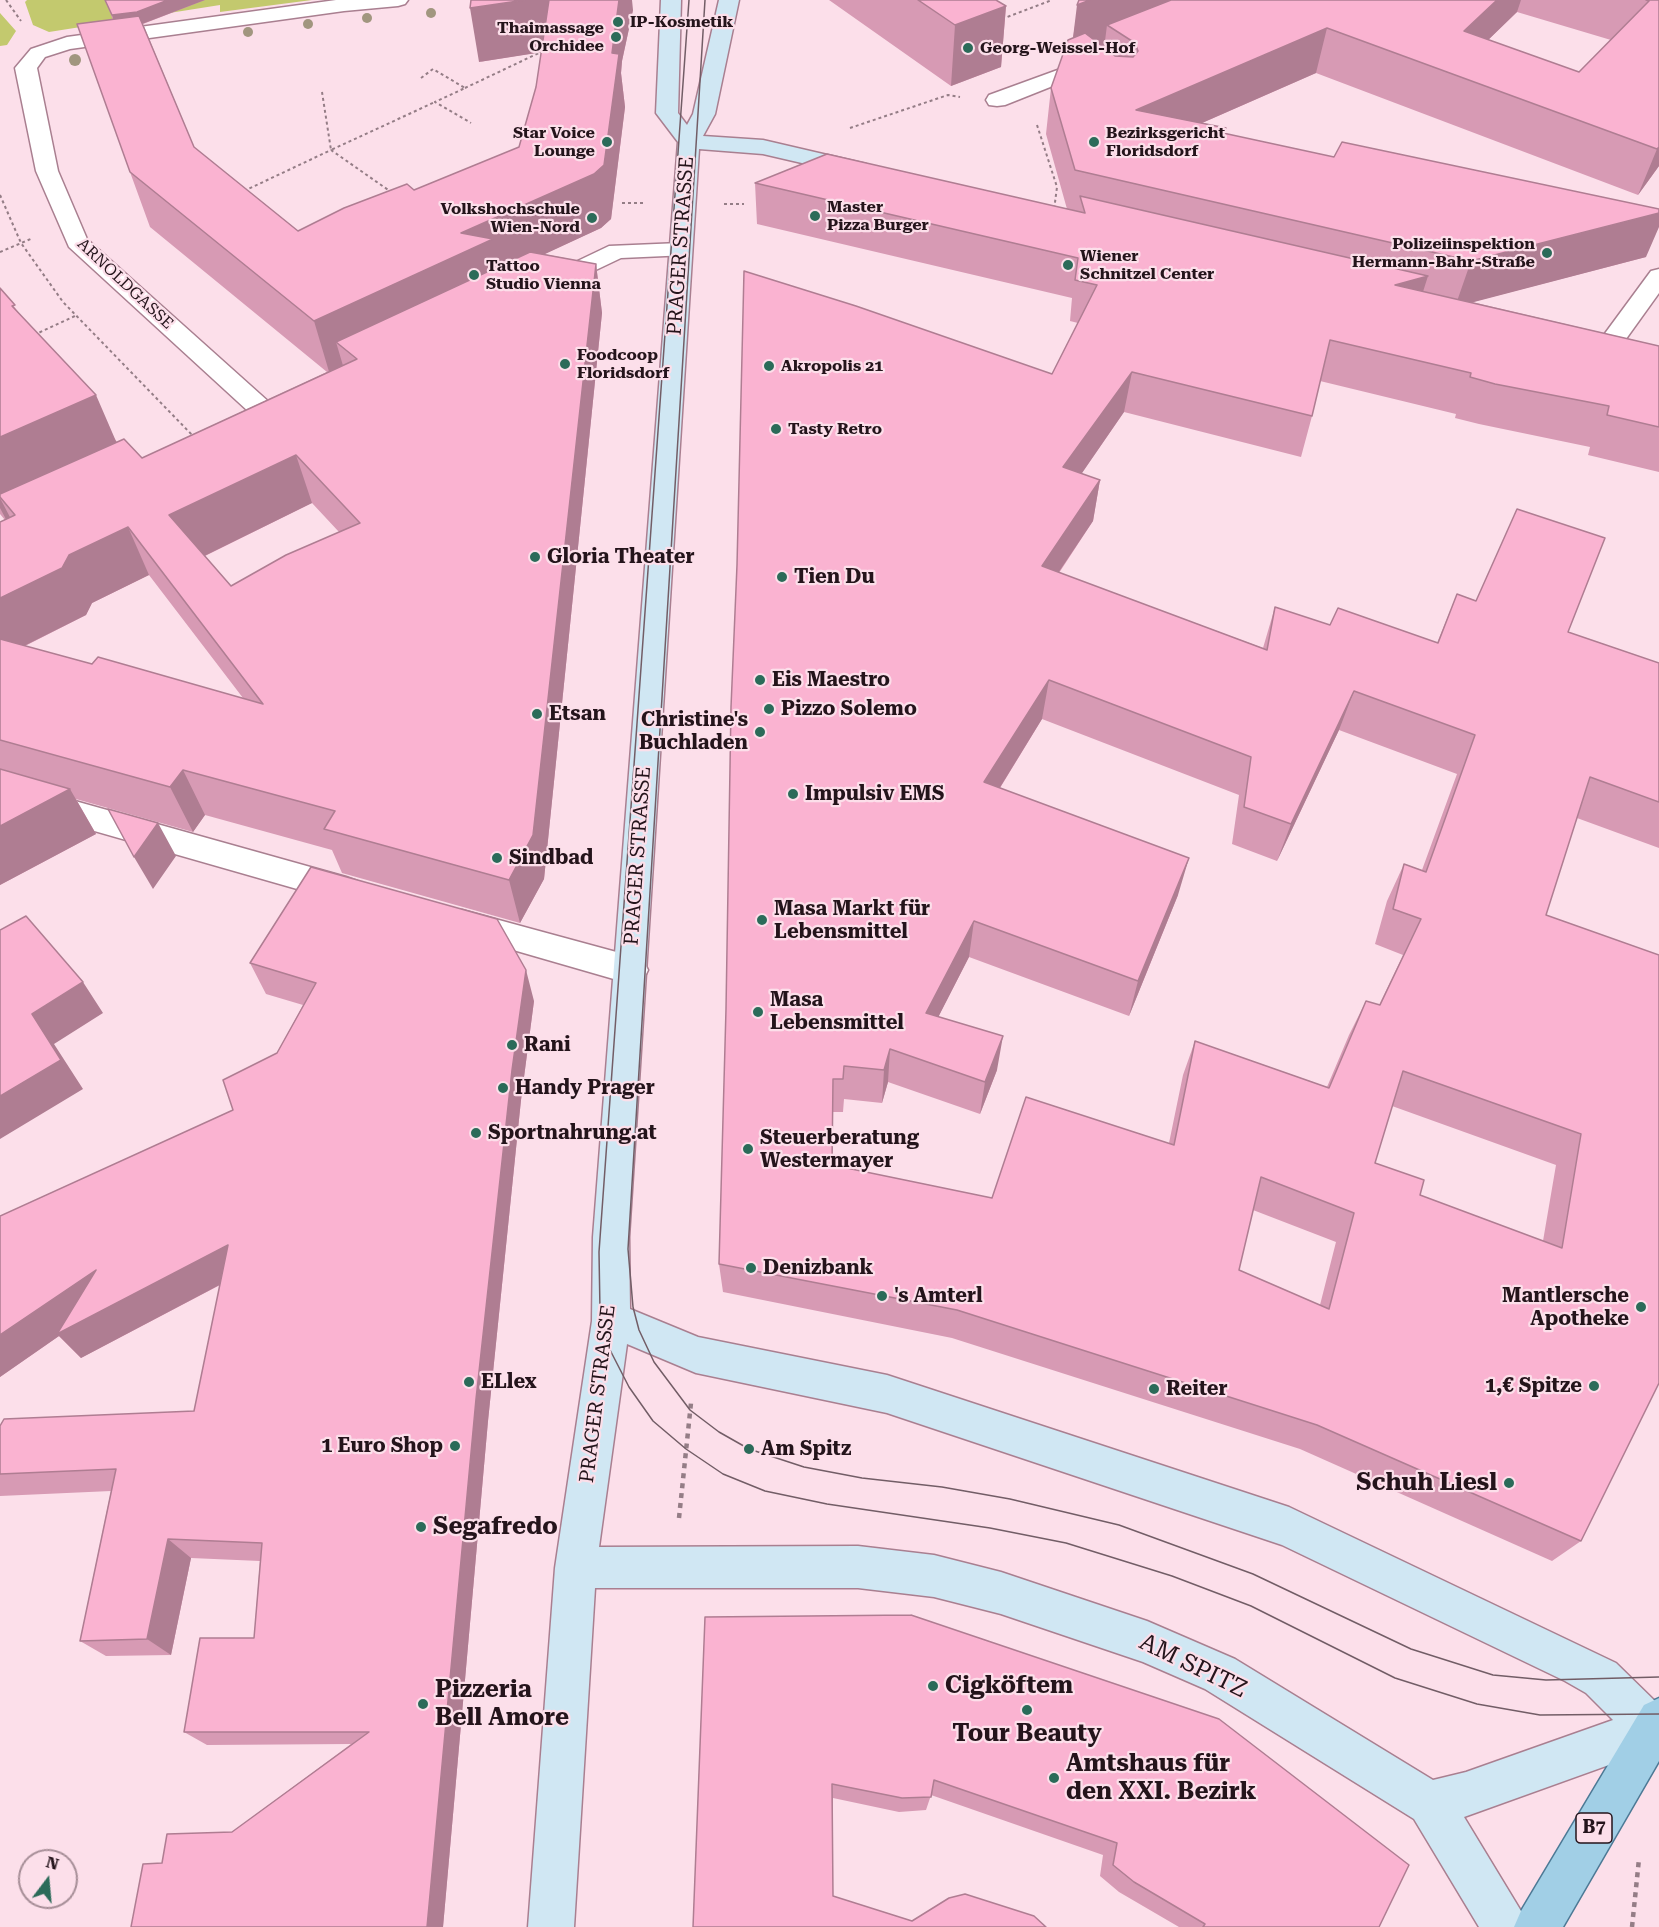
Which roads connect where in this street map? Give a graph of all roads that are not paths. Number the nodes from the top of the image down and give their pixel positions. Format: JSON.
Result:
{"nodes":[{"id":1,"x":398,"y":0,"type":"edge"},
{"id":2,"x":671,"y":0,"type":"edge"},
{"id":3,"x":729,"y":0,"type":"edge"},
{"id":4,"x":1112,"y":56,"type":"edge"},
{"id":5,"x":997,"y":100,"type":"road end"},
{"id":6,"x":689,"y":142,"type":"junction"},
{"id":7,"x":874,"y":173,"type":"edge"},
{"id":8,"x":680,"y":250,"type":"junction"},
{"id":9,"x":1659,"y":276,"type":"edge"},
{"id":10,"x":530,"y":293,"type":"edge"},
{"id":11,"x":1604,"y":352,"type":"edge"},
{"id":12,"x":203,"y":448,"type":"edge"},
{"id":13,"x":0,"y":792,"type":"edge"},
{"id":14,"x":378,"y":899,"type":"edge"},
{"id":15,"x":435,"y":915,"type":"edge"},
{"id":16,"x":631,"y":969,"type":"junction"},
{"id":17,"x":611,"y":1321,"type":"junction"},
{"id":18,"x":576,"y":1568,"type":"junction"},
{"id":19,"x":1657,"y":1718,"type":"edge"},
{"id":20,"x":1430,"y":1803,"type":"junction"},
{"id":21,"x":551,"y":1927,"type":"edge"},
{"id":22,"x":1505,"y":1927,"type":"edge"},
{"id":23,"x":1537,"y":1927,"type":"edge"}],
"edges":[{"from":1,"to":12,"type":"street","name":"ARNOLDGASSE"},
{"from":2,"to":6,"type":"main road","name":"PRAGER STRASSE"},
{"from":3,"to":6,"type":"main road","name":"PRAGER STRASSE"},
{"from":4,"to":5,"type":"street"},
{"from":6,"to":7,"type":"main road"},
{"from":6,"to":8,"type":"main road","name":"PRAGER STRASSE"},
{"from":8,"to":10,"type":"street"},
{"from":8,"to":16,"type":"main road","name":"PRAGER STRASSE"},
{"from":9,"to":11,"type":"street"},
{"from":13,"to":14,"type":"street"},
{"from":15,"to":16,"type":"street"},
{"from":16,"to":17,"type":"main road","name":"PRAGER STRASSE"},
{"from":17,"to":18,"type":"main road","name":"PRAGER STRASSE"},
{"from":17,"to":19,"type":"main road"},
{"from":18,"to":20,"type":"main road","name":"AM SPITZ"},
{"from":18,"to":21,"type":"main road"},
{"from":19,"to":20,"type":"main road"},
{"from":19,"to":23,"type":"main road","number":"B7"},
{"from":20,"to":22,"type":"main road","name":"AM SPITZ"}]}
